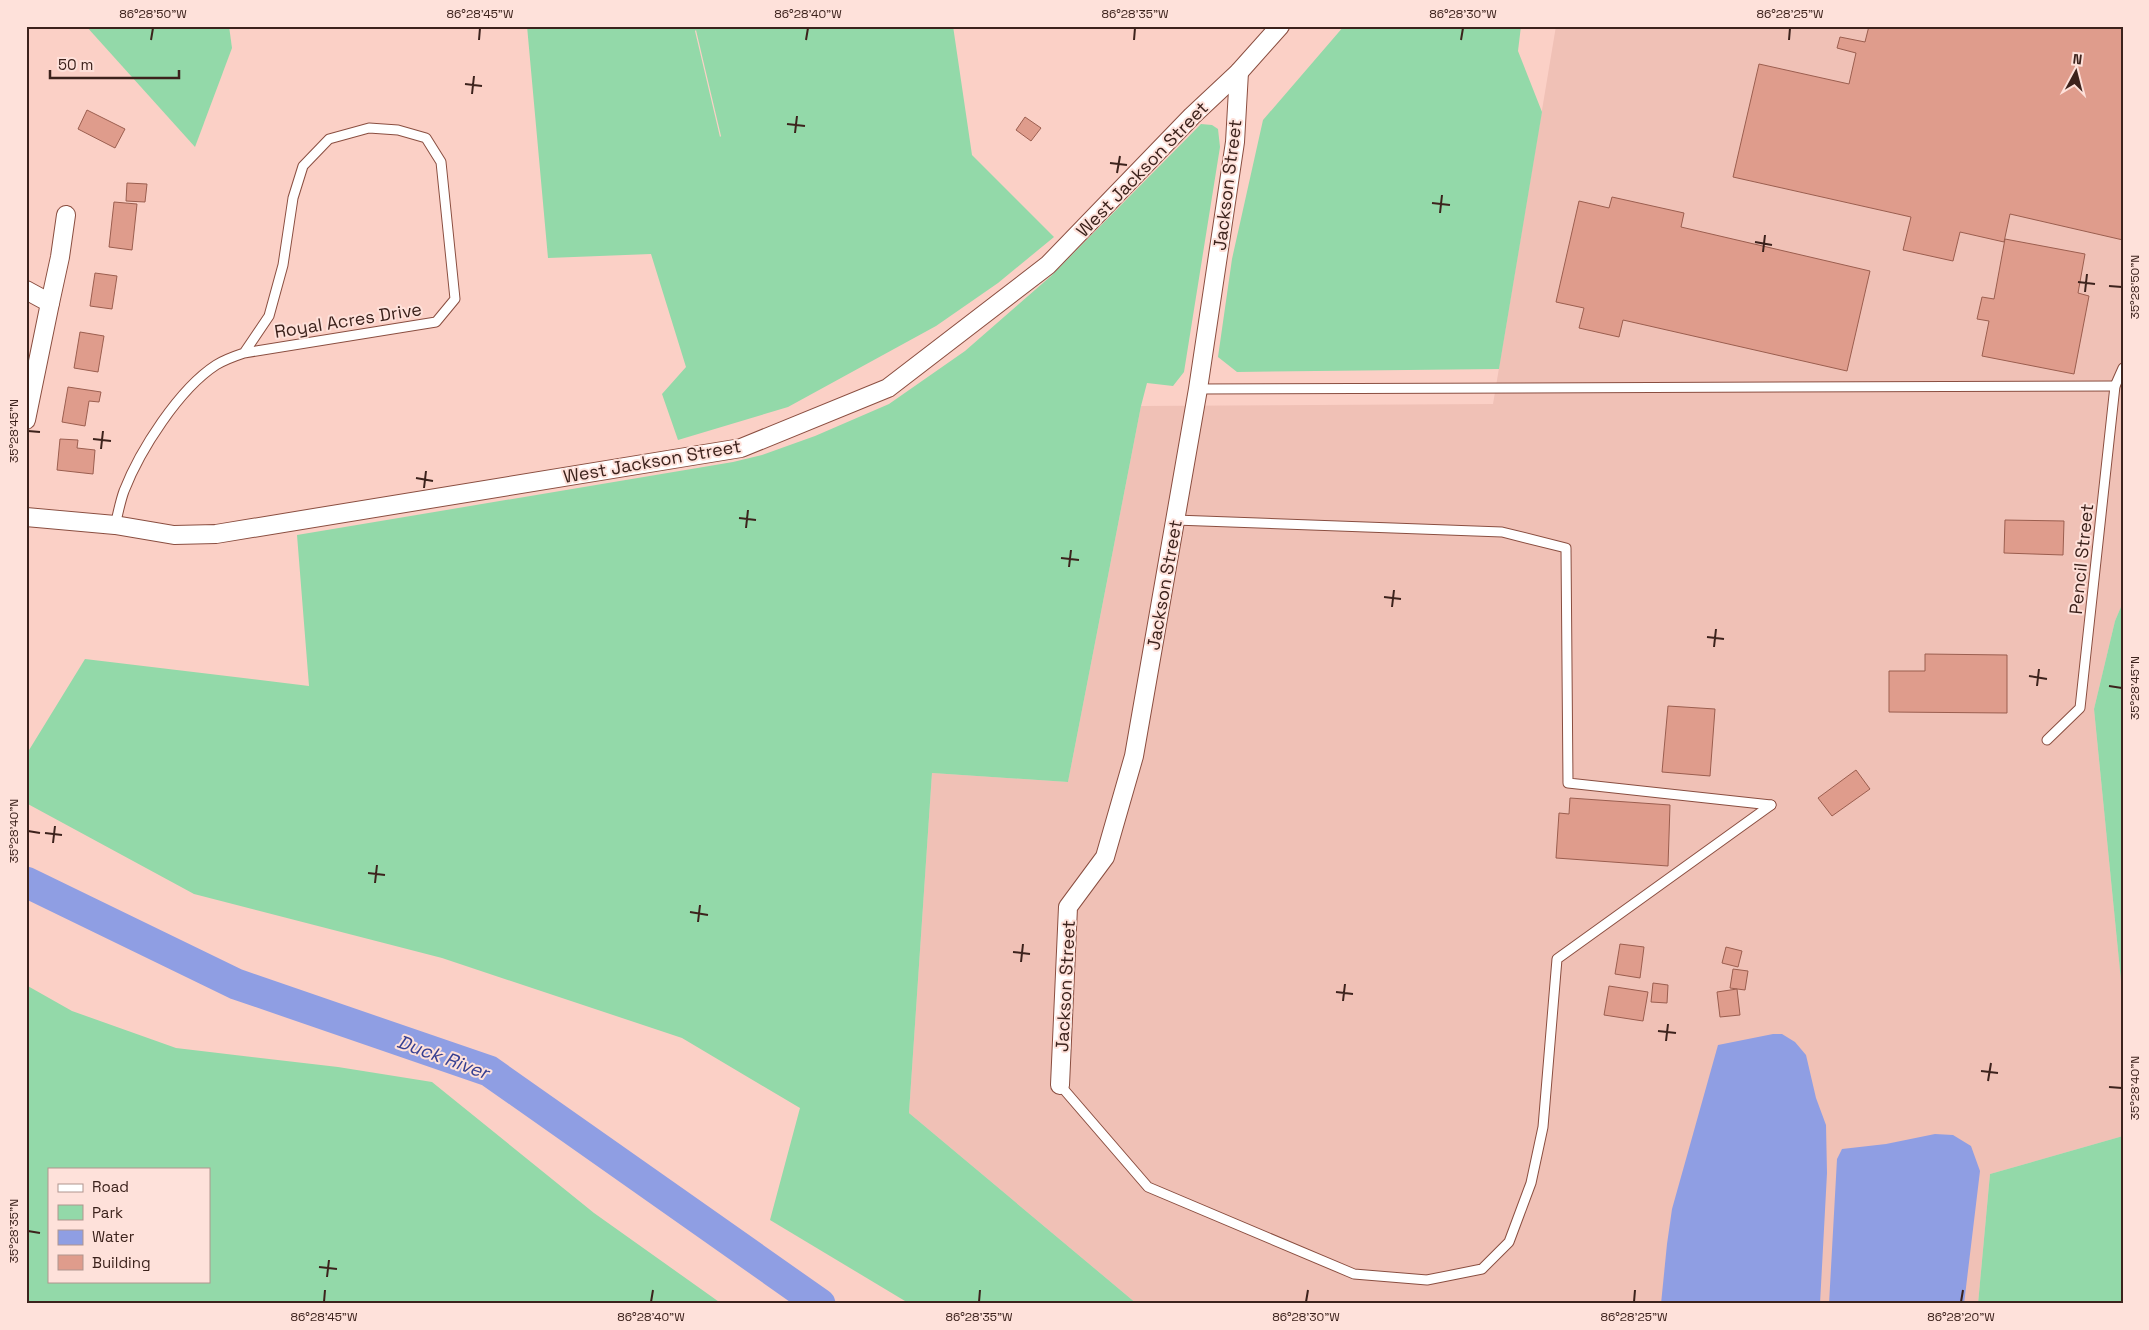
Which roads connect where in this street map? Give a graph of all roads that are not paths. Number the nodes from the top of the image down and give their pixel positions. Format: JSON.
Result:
{"nodes":[{"id":1,"x":1280,"y":26,"type":"edge"},
{"id":2,"x":1239,"y":72,"type":"junction"},
{"id":3,"x":66,"y":215,"type":"dead end"},
{"id":4,"x":26,"y":290,"type":"edge"},
{"id":5,"x":50,"y":303,"type":"junction"},
{"id":6,"x":244,"y":352,"type":"junction"},
{"id":7,"x":2123,"y":368,"type":"edge"},
{"id":8,"x":2115,"y":386,"type":"junction"},
{"id":9,"x":1198,"y":389,"type":"junction"},
{"id":10,"x":26,"y":420,"type":"edge"},
{"id":11,"x":26,"y":517,"type":"edge"},
{"id":12,"x":1175,"y":520,"type":"junction"},
{"id":13,"x":115,"y":525,"type":"junction"},
{"id":14,"x":2047,"y":740,"type":"dead end"},
{"id":15,"x":1060,"y":1085,"type":"joint"}],
"edges":[{"from":1,"to":2,"type":"street","name":"West Jackson Street"},
{"from":2,"to":9,"type":"street","name":"Jackson Street"},
{"from":2,"to":13,"type":"street","name":"West Jackson Street"},
{"from":3,"to":5,"type":"street"},
{"from":4,"to":5,"type":"street"},
{"from":5,"to":10,"type":"street"},
{"from":6,"to":6,"type":"lane","name":"Royal Acres Drive"},
{"from":6,"to":13,"type":"lane","name":"Royal Acres Drive"},
{"from":7,"to":8,"type":"lane","name":"Pencil Street"},
{"from":8,"to":9,"type":"lane"},
{"from":8,"to":14,"type":"lane","name":"Pencil Street"},
{"from":9,"to":12,"type":"street","name":"Jackson Street"},
{"from":11,"to":13,"type":"street","name":"West Jackson Street"},
{"from":12,"to":15,"type":"street","name":"Jackson Street"},
{"from":12,"to":15,"type":"lane"}]}
